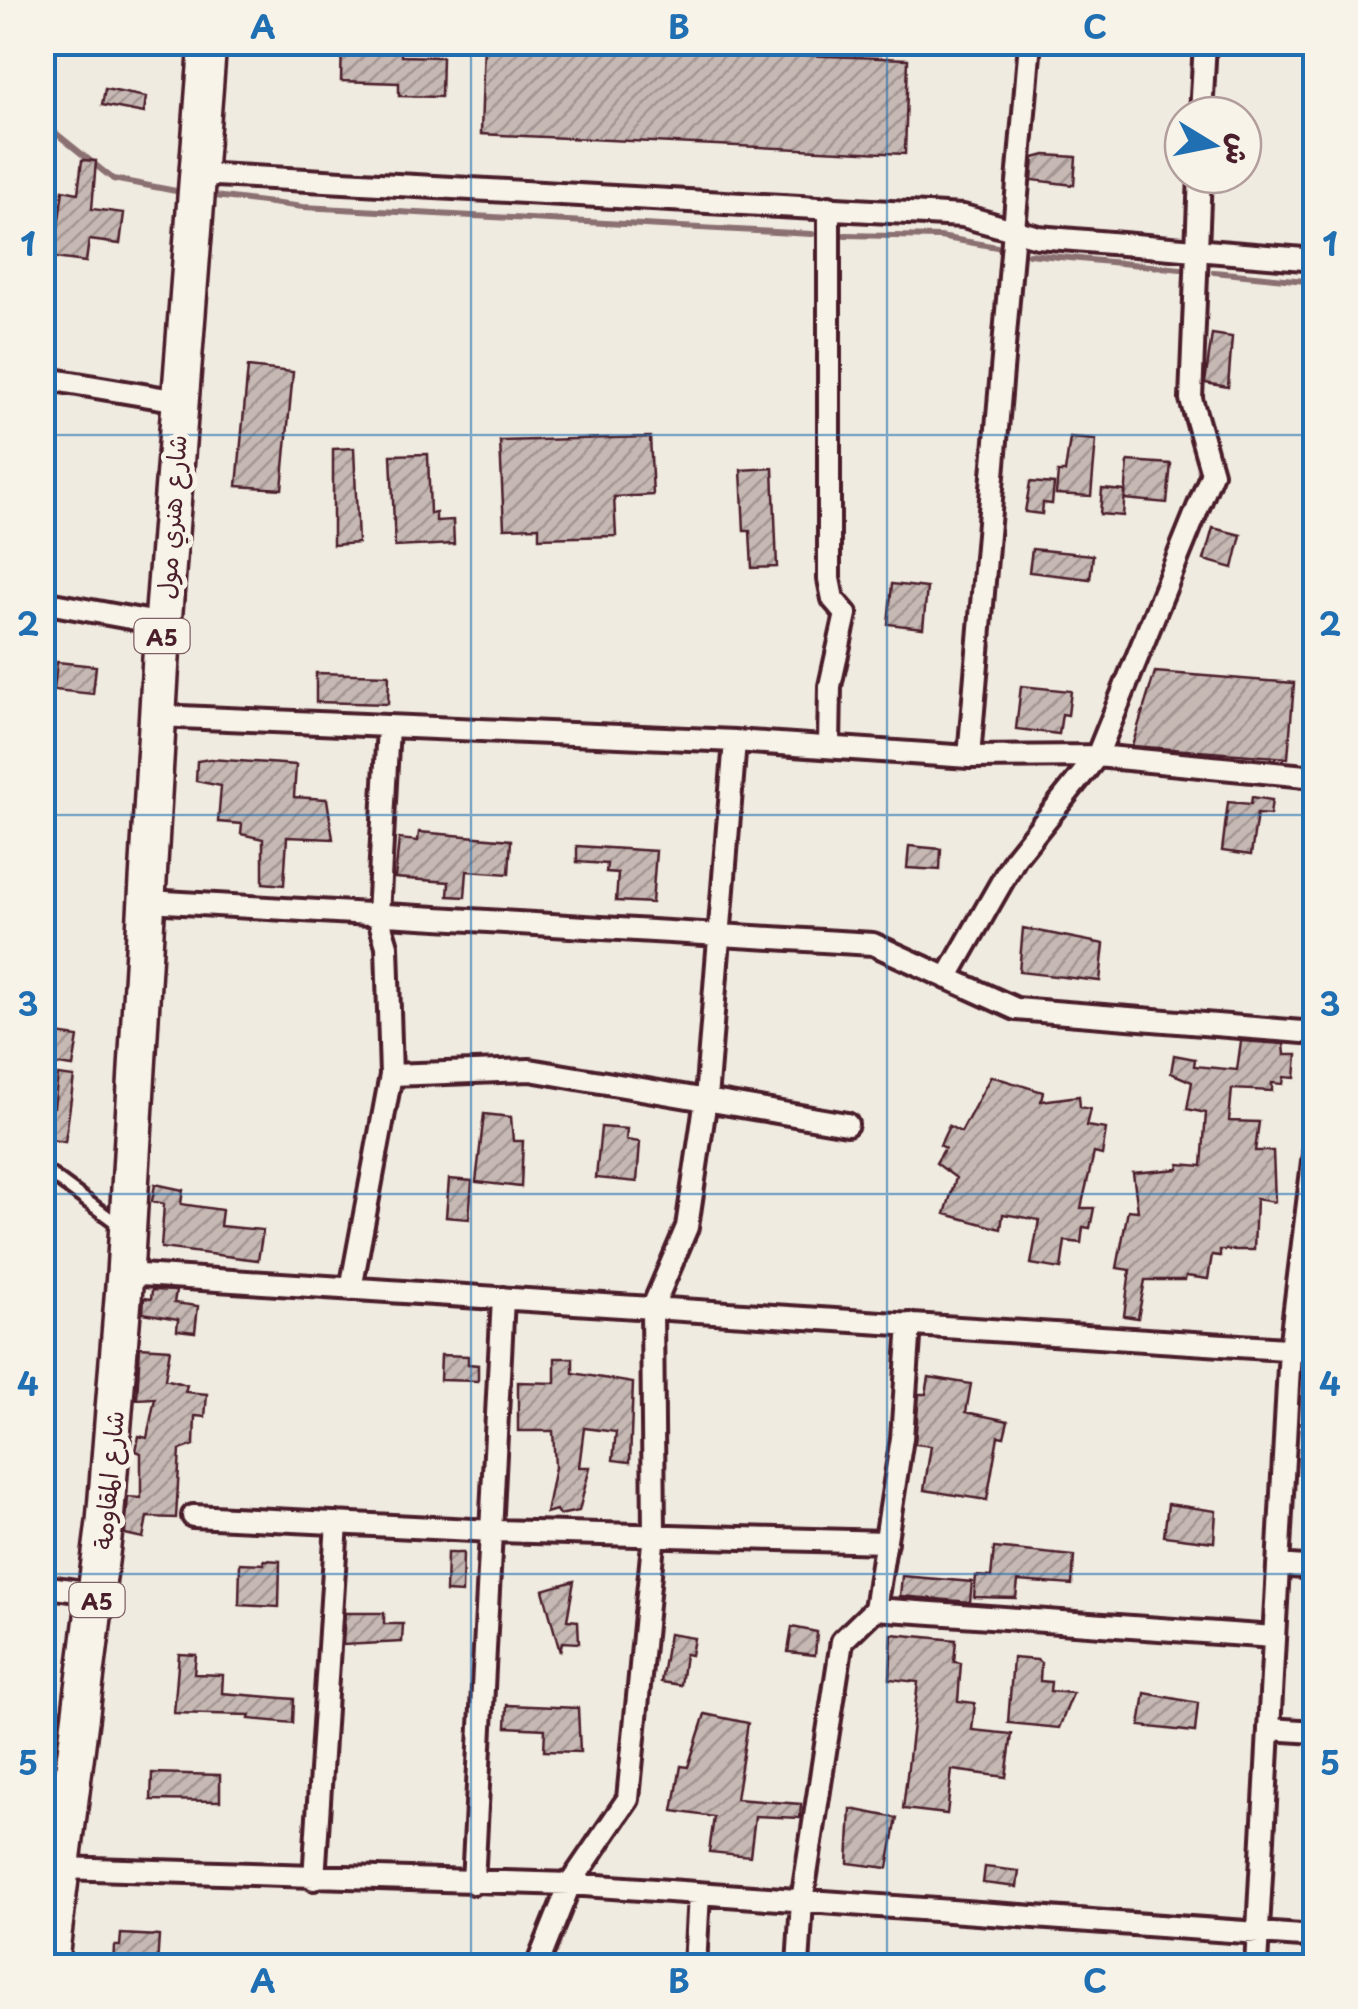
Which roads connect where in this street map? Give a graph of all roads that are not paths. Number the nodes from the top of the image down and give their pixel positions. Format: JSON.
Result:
{"nodes":[{"id":1,"x":208,"y":42,"type":"edge"},
{"id":2,"x":1030,"y":42,"type":"edge"},
{"id":3,"x":1205,"y":42,"type":"edge"},
{"id":4,"x":1202,"y":95,"type":"edge"},
{"id":5,"x":197,"y":174,"type":"junction"},
{"id":6,"x":1199,"y":195,"type":"edge"},
{"id":7,"x":828,"y":207,"type":"junction"},
{"id":8,"x":1015,"y":231,"type":"junction"},
{"id":9,"x":1198,"y":250,"type":"junction"},
{"id":10,"x":1316,"y":260,"type":"edge"},
{"id":11,"x":42,"y":378,"type":"edge"},
{"id":12,"x":180,"y":401,"type":"junction"},
{"id":13,"x":42,"y":602,"type":"edge"},
{"id":14,"x":163,"y":624,"type":"junction"},
{"id":15,"x":158,"y":716,"type":"junction"},
{"id":16,"x":388,"y":726,"type":"junction"},
{"id":17,"x":734,"y":741,"type":"junction"},
{"id":18,"x":829,"y":746,"type":"junction"},
{"id":19,"x":969,"y":756,"type":"junction"},
{"id":20,"x":1097,"y":756,"type":"junction"},
{"id":21,"x":1316,"y":777,"type":"edge"},
{"id":22,"x":148,"y":902,"type":"junction"},
{"id":23,"x":378,"y":916,"type":"junction"},
{"id":24,"x":719,"y":937,"type":"junction"},
{"id":25,"x":948,"y":978,"type":"junction"},
{"id":26,"x":1316,"y":1034,"type":"edge"},
{"id":27,"x":391,"y":1075,"type":"junction"},
{"id":28,"x":706,"y":1099,"type":"junction"},
{"id":29,"x":847,"y":1124,"type":"dead end"},
{"id":30,"x":1316,"y":1138,"type":"edge"},
{"id":31,"x":42,"y":1168,"type":"edge"},
{"id":32,"x":127,"y":1231,"type":"junction"},
{"id":33,"x":125,"y":1274,"type":"junction"},
{"id":34,"x":351,"y":1288,"type":"junction"},
{"id":35,"x":503,"y":1298,"type":"junction"},
{"id":36,"x":652,"y":1309,"type":"junction"},
{"id":37,"x":910,"y":1324,"type":"junction"},
{"id":38,"x":1290,"y":1349,"type":"junction"},
{"id":39,"x":1316,"y":1351,"type":"edge"},
{"id":40,"x":193,"y":1516,"type":"dead end"},
{"id":41,"x":337,"y":1523,"type":"junction"},
{"id":42,"x":493,"y":1531,"type":"junction"},
{"id":43,"x":654,"y":1533,"type":"junction"},
{"id":44,"x":886,"y":1542,"type":"junction"},
{"id":45,"x":1278,"y":1565,"type":"junction"},
{"id":46,"x":1316,"y":1568,"type":"edge"},
{"id":47,"x":42,"y":1586,"type":"edge"},
{"id":48,"x":98,"y":1594,"type":"junction"},
{"id":49,"x":875,"y":1609,"type":"junction"},
{"id":50,"x":1274,"y":1636,"type":"junction"},
{"id":51,"x":1269,"y":1729,"type":"junction"},
{"id":52,"x":1316,"y":1732,"type":"edge"},
{"id":53,"x":62,"y":1868,"type":"junction"},
{"id":54,"x":314,"y":1879,"type":"junction"},
{"id":55,"x":473,"y":1883,"type":"junction"},
{"id":56,"x":570,"y":1884,"type":"junction"},
{"id":57,"x":698,"y":1894,"type":"junction"},
{"id":58,"x":802,"y":1901,"type":"junction"},
{"id":59,"x":1258,"y":1933,"type":"junction"},
{"id":60,"x":1316,"y":1937,"type":"edge"},
{"id":61,"x":48,"y":1966,"type":"edge"},
{"id":62,"x":538,"y":1966,"type":"edge"},
{"id":63,"x":694,"y":1966,"type":"edge"},
{"id":64,"x":798,"y":1966,"type":"edge"},
{"id":65,"x":1256,"y":1966,"type":"edge"}],
"edges":[{"from":1,"to":5,"type":"highway","name":"شارع هنري مول","number":"A5"},
{"from":2,"to":8,"type":"street"},
{"from":3,"to":4,"type":"street"},
{"from":5,"to":7,"type":"street"},
{"from":5,"to":12,"type":"highway","name":"شارع هنري مول","number":"A5"},
{"from":6,"to":9,"type":"street"},
{"from":7,"to":8,"type":"street"},
{"from":7,"to":18,"type":"street"},
{"from":8,"to":9,"type":"street"},
{"from":8,"to":19,"type":"street"},
{"from":9,"to":10,"type":"street"},
{"from":9,"to":20,"type":"street"},
{"from":11,"to":12,"type":"street"},
{"from":12,"to":14,"type":"highway","name":"شارع هنري مول","number":"A5"},
{"from":13,"to":14,"type":"street"},
{"from":14,"to":15,"type":"highway","name":"شارع هنري مول","number":"A5"},
{"from":15,"to":16,"type":"street"},
{"from":15,"to":22,"type":"highway","name":"شارع هنري مول","number":"A5"},
{"from":16,"to":17,"type":"street"},
{"from":16,"to":23,"type":"street"},
{"from":17,"to":18,"type":"street"},
{"from":17,"to":24,"type":"street"},
{"from":18,"to":19,"type":"street"},
{"from":19,"to":20,"type":"street"},
{"from":20,"to":21,"type":"street"},
{"from":20,"to":25,"type":"street"},
{"from":22,"to":23,"type":"street"},
{"from":22,"to":32,"type":"highway","name":"شارع هنري مول","number":"A5"},
{"from":23,"to":24,"type":"street"},
{"from":23,"to":27,"type":"street"},
{"from":24,"to":25,"type":"street"},
{"from":24,"to":28,"type":"street"},
{"from":25,"to":26,"type":"street"},
{"from":27,"to":28,"type":"street"},
{"from":27,"to":34,"type":"street"},
{"from":28,"to":29,"type":"street"},
{"from":28,"to":36,"type":"street"},
{"from":30,"to":38,"type":"street"},
{"from":31,"to":32,"type":"lane"},
{"from":32,"to":33,"type":"highway","name":"شارع المقاومة","number":"A5"},
{"from":33,"to":34,"type":"street"},
{"from":33,"to":48,"type":"highway","name":"شارع المقاومة","number":"A5"},
{"from":34,"to":35,"type":"street"},
{"from":35,"to":36,"type":"street"},
{"from":35,"to":42,"type":"street"},
{"from":36,"to":37,"type":"street"},
{"from":36,"to":43,"type":"street"},
{"from":37,"to":38,"type":"street"},
{"from":37,"to":44,"type":"street"},
{"from":38,"to":39,"type":"street"},
{"from":38,"to":45,"type":"street"},
{"from":40,"to":41,"type":"street"},
{"from":41,"to":42,"type":"street"},
{"from":41,"to":54,"type":"street"},
{"from":42,"to":43,"type":"street"},
{"from":42,"to":55,"type":"street"},
{"from":43,"to":44,"type":"street"},
{"from":43,"to":56,"type":"street"},
{"from":44,"to":49,"type":"street"},
{"from":45,"to":46,"type":"street"},
{"from":45,"to":50,"type":"street"},
{"from":47,"to":48,"type":"street"},
{"from":48,"to":53,"type":"highway","name":"شارع المقاومة","number":"A5"},
{"from":49,"to":50,"type":"street"},
{"from":49,"to":58,"type":"street"},
{"from":50,"to":51,"type":"street"},
{"from":51,"to":52,"type":"street"},
{"from":51,"to":59,"type":"street"},
{"from":53,"to":54,"type":"street"},
{"from":53,"to":61,"type":"highway","name":"شارع المقاومة","number":"A5"},
{"from":54,"to":55,"type":"street"},
{"from":55,"to":56,"type":"street"},
{"from":56,"to":57,"type":"street"},
{"from":56,"to":62,"type":"street"},
{"from":57,"to":58,"type":"street"},
{"from":57,"to":63,"type":"street"},
{"from":58,"to":59,"type":"street"},
{"from":58,"to":64,"type":"street"},
{"from":59,"to":60,"type":"street"},
{"from":59,"to":65,"type":"street"}]}
